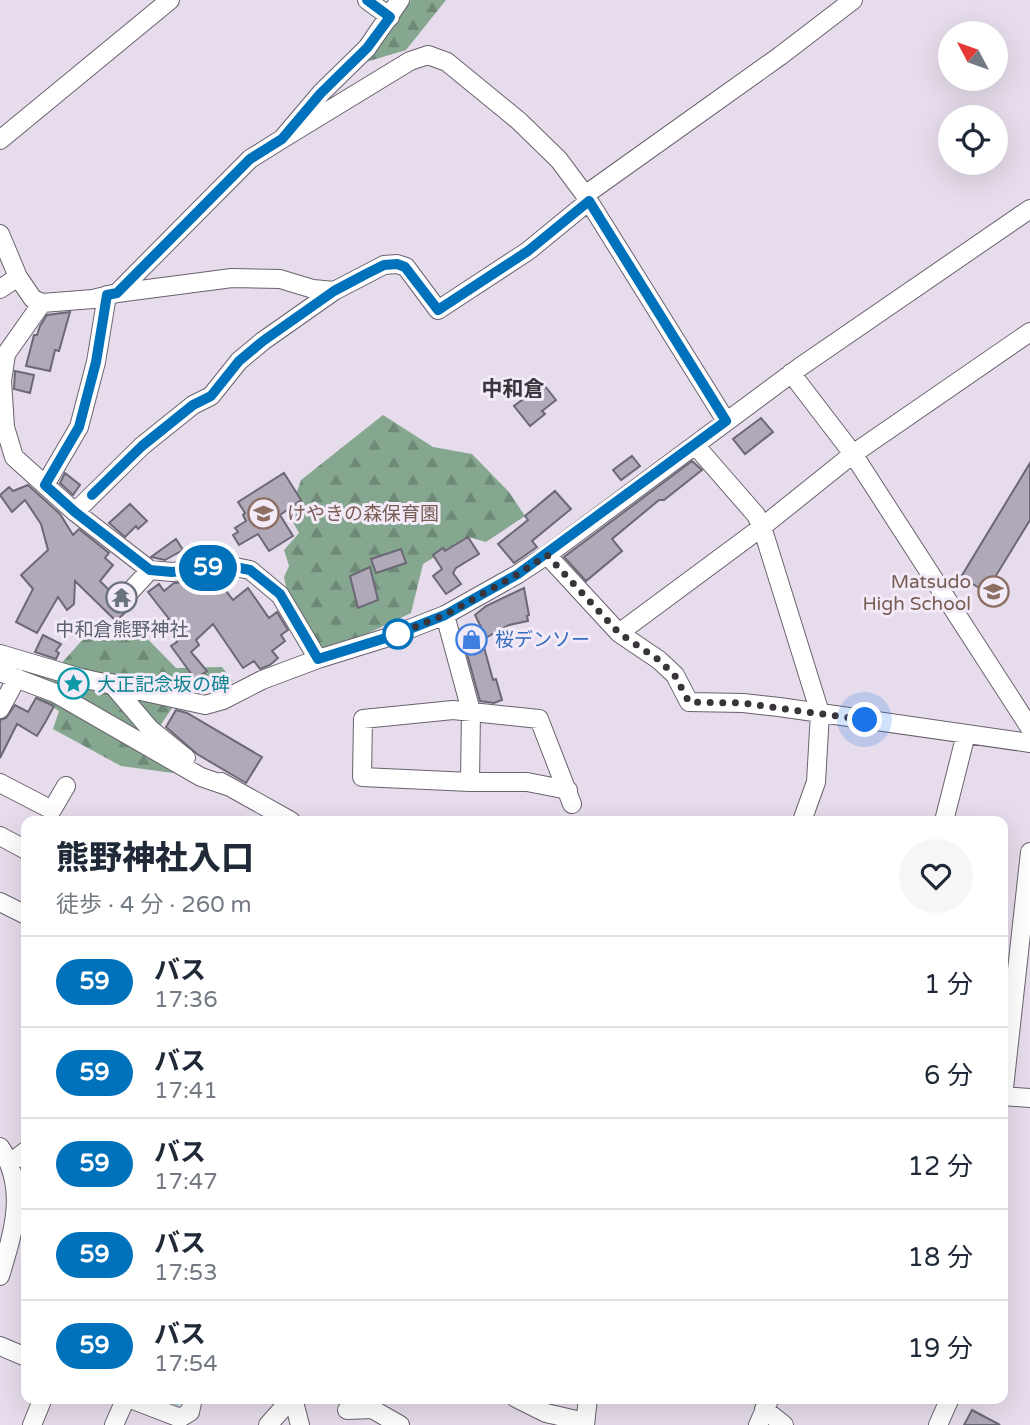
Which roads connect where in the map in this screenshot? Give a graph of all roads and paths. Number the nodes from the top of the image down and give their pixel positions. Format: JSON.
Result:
{"nodes":[{"id":1,"x":170,"y":0,"type":"edge"},
{"id":2,"x":367,"y":0,"type":"edge"},
{"id":3,"x":400,"y":0,"type":"edge"},
{"id":4,"x":853,"y":0,"type":"edge"},
{"id":5,"x":390,"y":17,"type":"junction"},
{"id":6,"x":282,"y":139,"type":"junction"},
{"id":7,"x":0,"y":140,"type":"edge"},
{"id":8,"x":587,"y":198,"type":"junction"},
{"id":9,"x":1030,"y":209,"type":"edge"},
{"id":10,"x":0,"y":234,"type":"edge"},
{"id":11,"x":18,"y":277,"type":"junction"},
{"id":12,"x":0,"y":289,"type":"edge"},
{"id":13,"x":334,"y":291,"type":"junction"},
{"id":14,"x":112,"y":294,"type":"junction"},
{"id":15,"x":42,"y":303,"type":"junction"},
{"id":16,"x":1030,"y":332,"type":"edge"},
{"id":17,"x":791,"y":373,"type":"junction"},
{"id":18,"x":726,"y":421,"type":"junction"},
{"id":19,"x":695,"y":445,"type":"junction"},
{"id":20,"x":853,"y":454,"type":"junction"},
{"id":21,"x":45,"y":485,"type":"junction"},
{"id":22,"x":75,"y":512,"type":"junction"},
{"id":23,"x":762,"y":527,"type":"junction"},
{"id":24,"x":547,"y":555,"type":"junction"},
{"id":25,"x":150,"y":570,"type":"junction"},
{"id":26,"x":126,"y":596,"type":"dead end"},
{"id":27,"x":445,"y":615,"type":"junction"},
{"id":28,"x":619,"y":633,"type":"junction"},
{"id":29,"x":0,"y":654,"type":"edge"},
{"id":30,"x":318,"y":659,"type":"junction"},
{"id":31,"x":9,"y":675,"type":"edge"},
{"id":32,"x":111,"y":683,"type":"junction"},
{"id":33,"x":0,"y":709,"type":"edge"},
{"id":34,"x":471,"y":711,"type":"junction"},
{"id":35,"x":820,"y":713,"type":"junction"},
{"id":36,"x":1030,"y":728,"type":"edge"},
{"id":37,"x":965,"y":734,"type":"junction"},
{"id":38,"x":1030,"y":743,"type":"edge"},
{"id":39,"x":470,"y":782,"type":"junction"},
{"id":40,"x":0,"y":783,"type":"edge"},
{"id":41,"x":66,"y":786,"type":"dead end"},
{"id":42,"x":230,"y":788,"type":"junction"},
{"id":43,"x":282,"y":816,"type":"edge"},
{"id":44,"x":810,"y":816,"type":"edge"},
{"id":45,"x":945,"y":816,"type":"edge"},
{"id":46,"x":0,"y":836,"type":"edge"},
{"id":47,"x":21,"y":847,"type":"edge"},
{"id":48,"x":1030,"y":852,"type":"edge"},
{"id":49,"x":0,"y":902,"type":"edge"},
{"id":50,"x":21,"y":912,"type":"edge"},
{"id":51,"x":1008,"y":1051,"type":"edge"},
{"id":52,"x":1008,"y":1096,"type":"edge"},
{"id":53,"x":1030,"y":1098,"type":"edge"},
{"id":54,"x":0,"y":1147,"type":"edge"},
{"id":55,"x":21,"y":1155,"type":"edge"},
{"id":56,"x":9,"y":1164,"type":"junction"},
{"id":57,"x":0,"y":1276,"type":"edge"},
{"id":58,"x":0,"y":1346,"type":"edge"},
{"id":59,"x":21,"y":1355,"type":"edge"},
{"id":60,"x":41,"y":1404,"type":"edge"},
{"id":61,"x":124,"y":1404,"type":"edge"},
{"id":62,"x":142,"y":1404,"type":"edge"},
{"id":63,"x":192,"y":1404,"type":"edge"},
{"id":64,"x":287,"y":1404,"type":"edge"},
{"id":65,"x":295,"y":1404,"type":"edge"},
{"id":66,"x":375,"y":1404,"type":"edge"},
{"id":67,"x":528,"y":1404,"type":"edge"},
{"id":68,"x":587,"y":1404,"type":"edge"},
{"id":69,"x":947,"y":1404,"type":"edge"},
{"id":70,"x":348,"y":1411,"type":"edge"},
{"id":71,"x":764,"y":1411,"type":"edge"},
{"id":72,"x":585,"y":1423,"type":"edge"},
{"id":73,"x":32,"y":1425,"type":"edge"},
{"id":74,"x":114,"y":1425,"type":"edge"},
{"id":75,"x":268,"y":1425,"type":"edge"},
{"id":76,"x":300,"y":1425,"type":"edge"},
{"id":77,"x":400,"y":1425,"type":"edge"},
{"id":78,"x":784,"y":1425,"type":"edge"},
{"id":79,"x":938,"y":1425,"type":"edge"}],
"edges":[{"from":1,"to":7,"type":"street"},
{"from":2,"to":5,"type":"street"},
{"from":3,"to":5,"type":"street"},
{"from":4,"to":8,"type":"street"},
{"from":5,"to":6,"type":"street"},
{"from":6,"to":8,"type":"street"},
{"from":6,"to":14,"type":"street"},
{"from":8,"to":13,"type":"street"},
{"from":8,"to":18,"type":"street"},
{"from":9,"to":17,"type":"street"},
{"from":10,"to":11,"type":"street"},
{"from":11,"to":12,"type":"street"},
{"from":11,"to":15,"type":"street"},
{"from":13,"to":14,"type":"street"},
{"from":13,"to":22,"type":"street"},
{"from":14,"to":15,"type":"street"},
{"from":14,"to":21,"type":"street"},
{"from":15,"to":21,"type":"street"},
{"from":16,"to":20,"type":"street"},
{"from":17,"to":18,"type":"street"},
{"from":17,"to":20,"type":"street"},
{"from":18,"to":19,"type":"street"},
{"from":19,"to":23,"type":"street"},
{"from":19,"to":24,"type":"street"},
{"from":20,"to":23,"type":"street"},
{"from":20,"to":36,"type":"street"},
{"from":21,"to":22,"type":"street"},
{"from":22,"to":25,"type":"street"},
{"from":23,"to":28,"type":"street"},
{"from":23,"to":35,"type":"street"},
{"from":24,"to":27,"type":"street"},
{"from":24,"to":28,"type":"street"},
{"from":25,"to":26,"type":"street"},
{"from":25,"to":30,"type":"street"},
{"from":27,"to":30,"type":"street"},
{"from":27,"to":34,"type":"street"},
{"from":28,"to":35,"type":"street"},
{"from":29,"to":32,"type":"street"},
{"from":30,"to":32,"type":"street"},
{"from":31,"to":33,"type":"street"},
{"from":31,"to":42,"type":"street"},
{"from":32,"to":42,"type":"street"},
{"from":34,"to":39,"type":"street"},
{"from":34,"to":39,"type":"street"},
{"from":34,"to":39,"type":"street"},
{"from":35,"to":37,"type":"street"},
{"from":35,"to":44,"type":"street"},
{"from":37,"to":38,"type":"street"},
{"from":37,"to":45,"type":"street"},
{"from":40,"to":41,"type":"street"},
{"from":42,"to":43,"type":"street"},
{"from":46,"to":47,"type":"street"},
{"from":48,"to":51,"type":"street"},
{"from":49,"to":50,"type":"street"},
{"from":52,"to":53,"type":"street"},
{"from":54,"to":56,"type":"street"},
{"from":55,"to":56,"type":"street"},
{"from":56,"to":57,"type":"street"},
{"from":58,"to":59,"type":"street"},
{"from":60,"to":73,"type":"street"},
{"from":61,"to":74,"type":"street"},
{"from":62,"to":63,"type":"street"},
{"from":64,"to":75,"type":"street"},
{"from":65,"to":76,"type":"street"},
{"from":66,"to":70,"type":"street"},
{"from":66,"to":77,"type":"street"},
{"from":67,"to":72,"type":"street"},
{"from":68,"to":72,"type":"street"},
{"from":69,"to":79,"type":"street"},
{"from":71,"to":78,"type":"street"}]}
